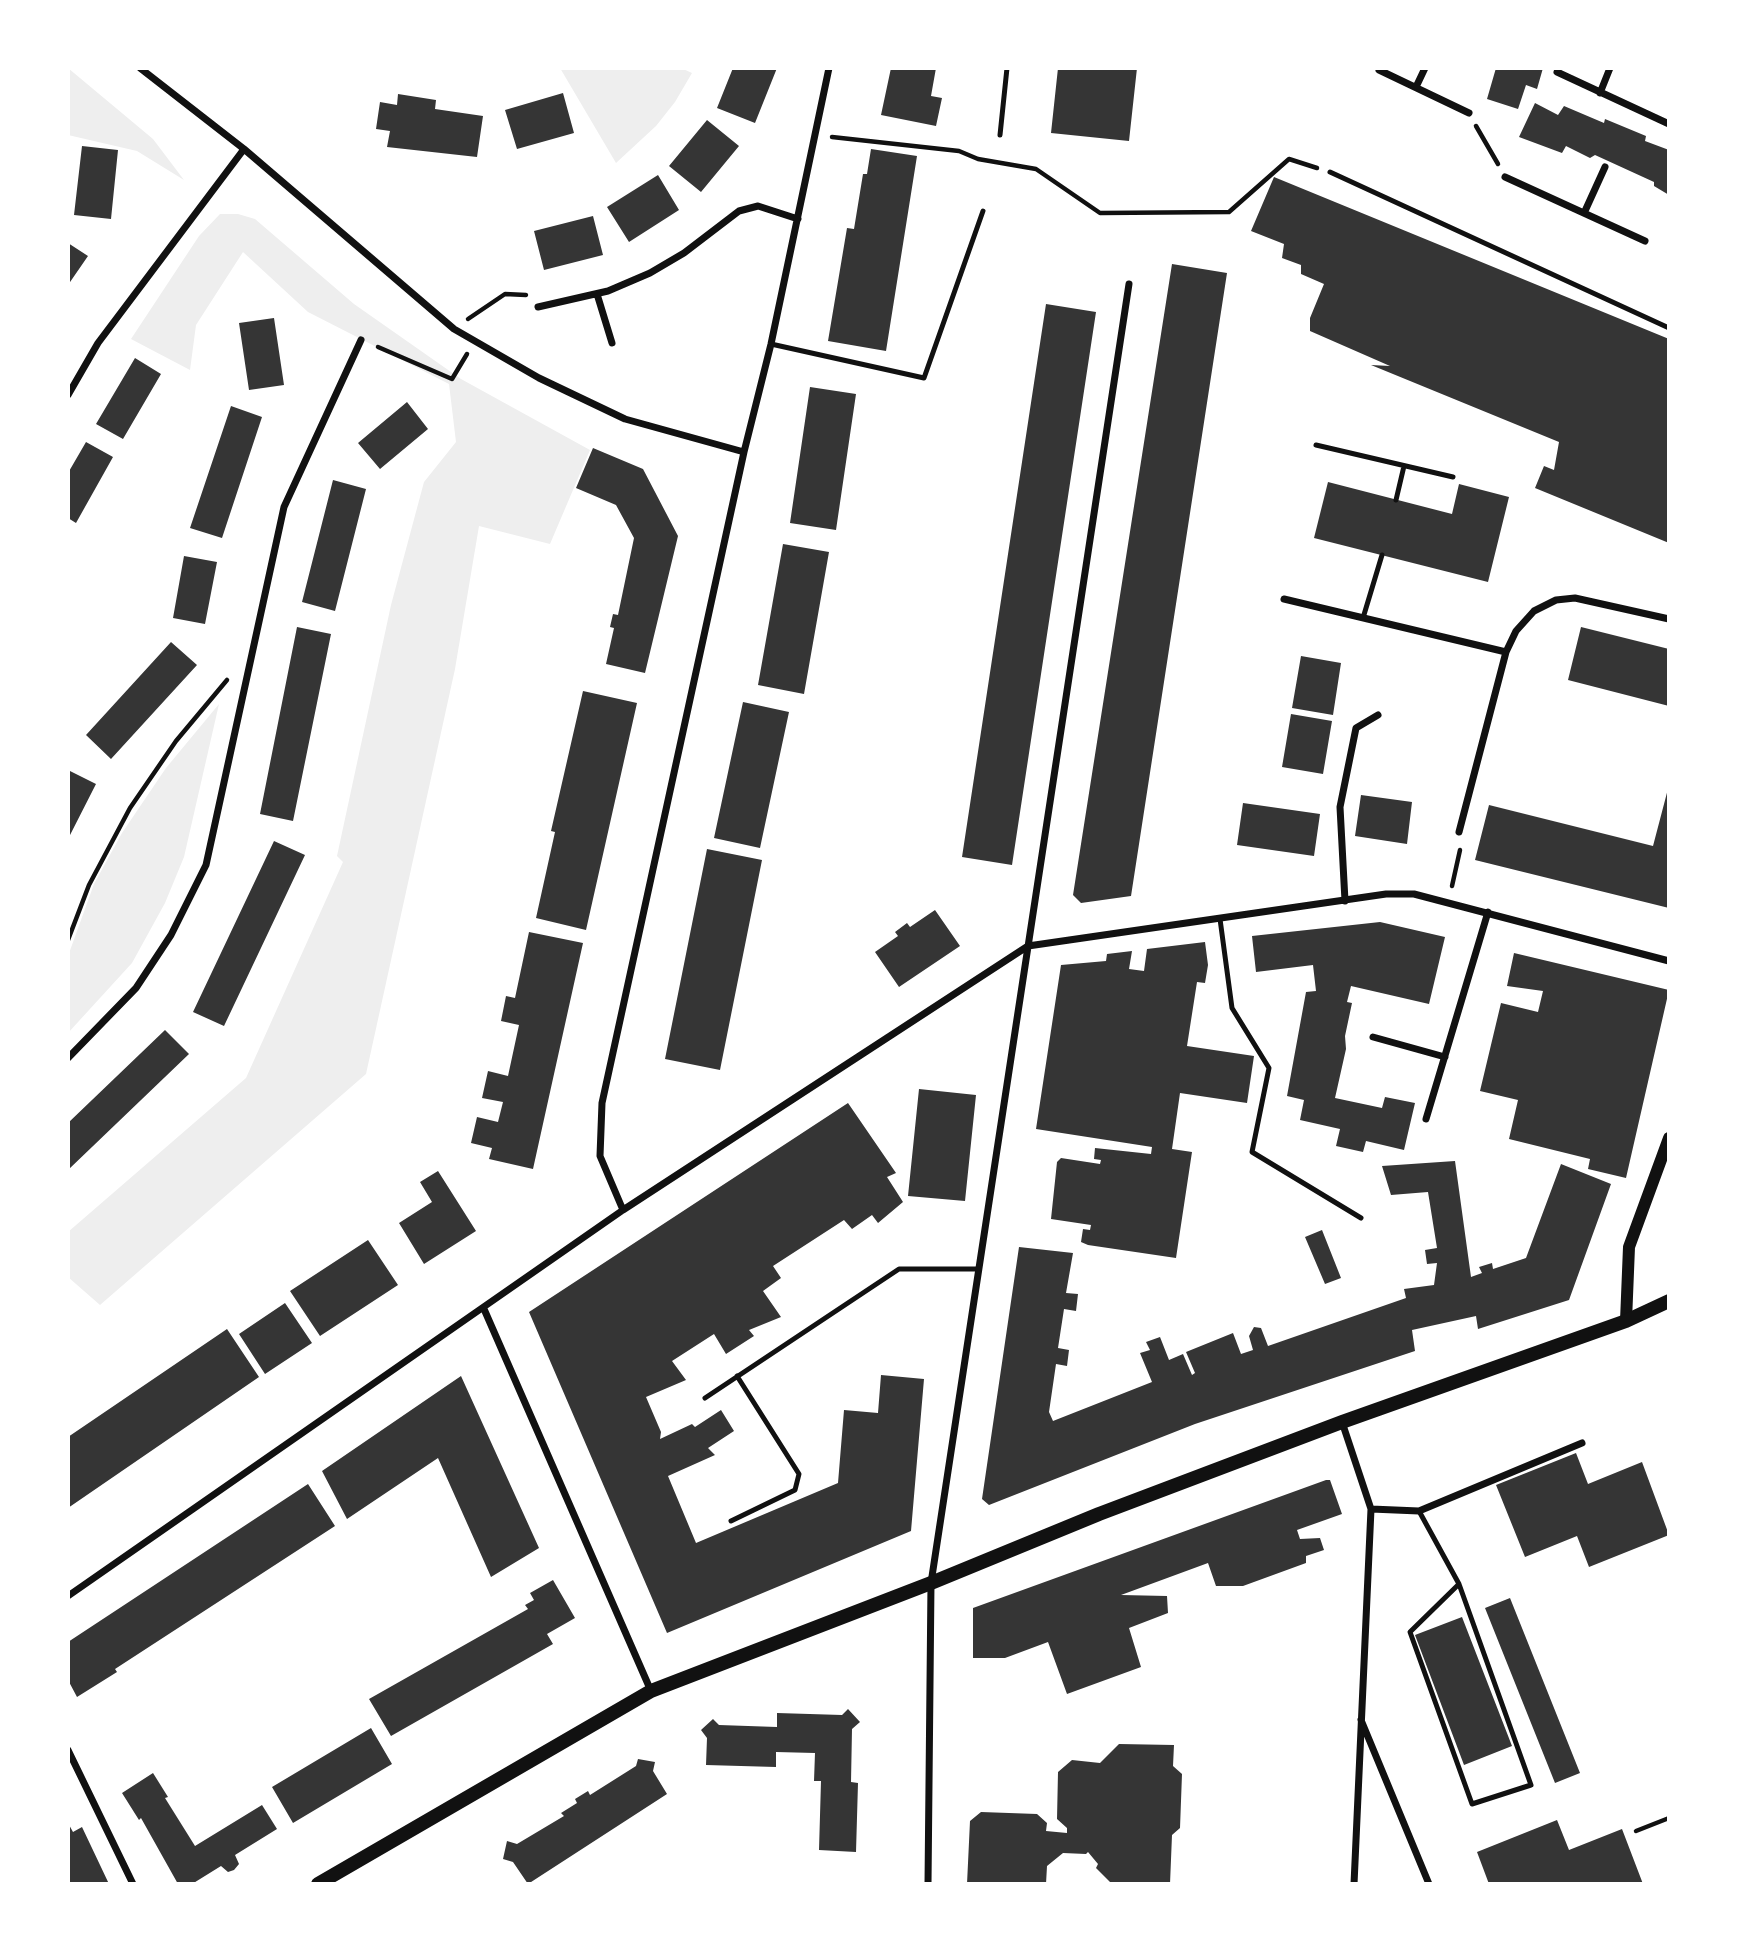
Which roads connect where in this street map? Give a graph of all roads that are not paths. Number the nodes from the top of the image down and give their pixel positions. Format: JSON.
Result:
{"nodes":[{"id":1,"x":140,"y":68,"type":"edge"},
{"id":2,"x":829,"y":68,"type":"edge"},
{"id":3,"x":1007,"y":68,"type":"edge"},
{"id":4,"x":1425,"y":68,"type":"edge"},
{"id":5,"x":1610,"y":68,"type":"edge"},
{"id":6,"x":1379,"y":70,"type":"edge"},
{"id":7,"x":1557,"y":72,"type":"dead end"},
{"id":8,"x":1416,"y":86,"type":"junction"},
{"id":9,"x":1600,"y":93,"type":"junction"},
{"id":10,"x":1469,"y":113,"type":"road end"},
{"id":11,"x":1669,"y":124,"type":"edge"},
{"id":12,"x":1000,"y":135,"type":"dead end"},
{"id":13,"x":244,"y":149,"type":"junction"},
{"id":14,"x":1605,"y":167,"type":"dead end"},
{"id":15,"x":1330,"y":172,"type":"road end"},
{"id":16,"x":1505,"y":177,"type":"road end"},
{"id":17,"x":984,"y":211,"type":"dead end"},
{"id":18,"x":1585,"y":211,"type":"junction"},
{"id":19,"x":798,"y":219,"type":"junction"},
{"id":20,"x":1646,"y":241,"type":"dead end"},
{"id":21,"x":1129,"y":284,"type":"dead end"},
{"id":22,"x":597,"y":294,"type":"junction"},
{"id":23,"x":538,"y":307,"type":"dead end"},
{"id":24,"x":1669,"y":328,"type":"edge"},
{"id":25,"x":361,"y":340,"type":"road end"},
{"id":26,"x":612,"y":343,"type":"dead end"},
{"id":27,"x":771,"y":344,"type":"junction"},
{"id":28,"x":68,"y":395,"type":"edge"},
{"id":29,"x":1316,"y":445,"type":"dead end"},
{"id":30,"x":744,"y":452,"type":"junction"},
{"id":31,"x":1404,"y":466,"type":"junction"},
{"id":32,"x":1453,"y":477,"type":"dead end"},
{"id":33,"x":1396,"y":500,"type":"dead end"},
{"id":34,"x":1382,"y":555,"type":"dead end"},
{"id":35,"x":1284,"y":599,"type":"dead end"},
{"id":36,"x":1363,"y":618,"type":"junction"},
{"id":37,"x":1669,"y":619,"type":"edge"},
{"id":38,"x":1506,"y":652,"type":"junction"},
{"id":39,"x":1378,"y":715,"type":"dead end"},
{"id":40,"x":1459,"y":832,"type":"road end"},
{"id":41,"x":1345,"y":901,"type":"junction"},
{"id":42,"x":1488,"y":912,"type":"junction"},
{"id":43,"x":1220,"y":919,"type":"junction"},
{"id":44,"x":1028,"y":946,"type":"junction"},
{"id":45,"x":1669,"y":961,"type":"edge"},
{"id":46,"x":1373,"y":1037,"type":"dead end"},
{"id":47,"x":1445,"y":1057,"type":"junction"},
{"id":48,"x":68,"y":1058,"type":"edge"},
{"id":49,"x":1426,"y":1119,"type":"dead end"},
{"id":50,"x":1669,"y":1138,"type":"edge"},
{"id":51,"x":624,"y":1210,"type":"junction"},
{"id":52,"x":1361,"y":1218,"type":"dead end"},
{"id":53,"x":979,"y":1269,"type":"junction"},
{"id":54,"x":1669,"y":1301,"type":"edge"},
{"id":55,"x":484,"y":1309,"type":"junction"},
{"id":56,"x":1626,"y":1321,"type":"junction"},
{"id":57,"x":737,"y":1376,"type":"junction"},
{"id":58,"x":705,"y":1398,"type":"dead end"},
{"id":59,"x":1342,"y":1422,"type":"junction"},
{"id":60,"x":1582,"y":1443,"type":"dead end"},
{"id":61,"x":1371,"y":1509,"type":"junction"},
{"id":62,"x":1419,"y":1511,"type":"junction"},
{"id":63,"x":731,"y":1521,"type":"dead end"},
{"id":64,"x":931,"y":1583,"type":"junction"},
{"id":65,"x":1459,"y":1584,"type":"junction"},
{"id":66,"x":68,"y":1596,"type":"edge"},
{"id":67,"x":651,"y":1691,"type":"junction"},
{"id":68,"x":1360,"y":1716,"type":"junction"},
{"id":69,"x":68,"y":1750,"type":"edge"},
{"id":70,"x":133,"y":1884,"type":"edge"},
{"id":71,"x":318,"y":1884,"type":"edge"},
{"id":72,"x":928,"y":1884,"type":"edge"},
{"id":73,"x":1354,"y":1884,"type":"edge"},
{"id":74,"x":1429,"y":1884,"type":"edge"}],
"edges":[{"from":1,"to":13,"type":"street"},
{"from":2,"to":19,"type":"street"},
{"from":3,"to":12,"type":"lane"},
{"from":4,"to":8,"type":"street"},
{"from":5,"to":9,"type":"street"},
{"from":6,"to":8,"type":"street"},
{"from":7,"to":9,"type":"street"},
{"from":8,"to":10,"type":"street"},
{"from":9,"to":11,"type":"street"},
{"from":13,"to":28,"type":"street"},
{"from":13,"to":30,"type":"street"},
{"from":14,"to":18,"type":"street"},
{"from":15,"to":24,"type":"lane"},
{"from":16,"to":18,"type":"street"},
{"from":17,"to":27,"type":"lane"},
{"from":18,"to":20,"type":"street"},
{"from":19,"to":22,"type":"street"},
{"from":19,"to":27,"type":"street"},
{"from":21,"to":44,"type":"street"},
{"from":22,"to":23,"type":"street"},
{"from":22,"to":26,"type":"street"},
{"from":25,"to":48,"type":"street"},
{"from":27,"to":30,"type":"street"},
{"from":29,"to":31,"type":"lane"},
{"from":30,"to":51,"type":"street"},
{"from":31,"to":32,"type":"lane"},
{"from":31,"to":33,"type":"lane"},
{"from":34,"to":36,"type":"lane"},
{"from":35,"to":36,"type":"street"},
{"from":36,"to":38,"type":"street"},
{"from":37,"to":38,"type":"street"},
{"from":38,"to":40,"type":"street"},
{"from":39,"to":41,"type":"street"},
{"from":41,"to":42,"type":"street"},
{"from":41,"to":43,"type":"street"},
{"from":42,"to":45,"type":"street"},
{"from":42,"to":47,"type":"street"},
{"from":43,"to":44,"type":"street"},
{"from":43,"to":52,"type":"lane"},
{"from":44,"to":51,"type":"street"},
{"from":44,"to":53,"type":"street"},
{"from":46,"to":47,"type":"street"},
{"from":47,"to":49,"type":"street"},
{"from":50,"to":56,"type":"street"},
{"from":51,"to":55,"type":"street"},
{"from":53,"to":57,"type":"lane"},
{"from":53,"to":64,"type":"street"},
{"from":54,"to":56,"type":"main road"},
{"from":55,"to":66,"type":"street"},
{"from":55,"to":67,"type":"street"},
{"from":56,"to":59,"type":"main road"},
{"from":57,"to":58,"type":"lane"},
{"from":57,"to":63,"type":"lane"},
{"from":59,"to":61,"type":"street"},
{"from":59,"to":64,"type":"main road"},
{"from":60,"to":62,"type":"street"},
{"from":61,"to":62,"type":"street"},
{"from":61,"to":68,"type":"street"},
{"from":62,"to":65,"type":"lane"},
{"from":64,"to":67,"type":"main road"},
{"from":64,"to":72,"type":"street"},
{"from":65,"to":65,"type":"lane"},
{"from":67,"to":71,"type":"main road"},
{"from":68,"to":73,"type":"street"},
{"from":68,"to":74,"type":"street"},
{"from":69,"to":70,"type":"street"}]}
